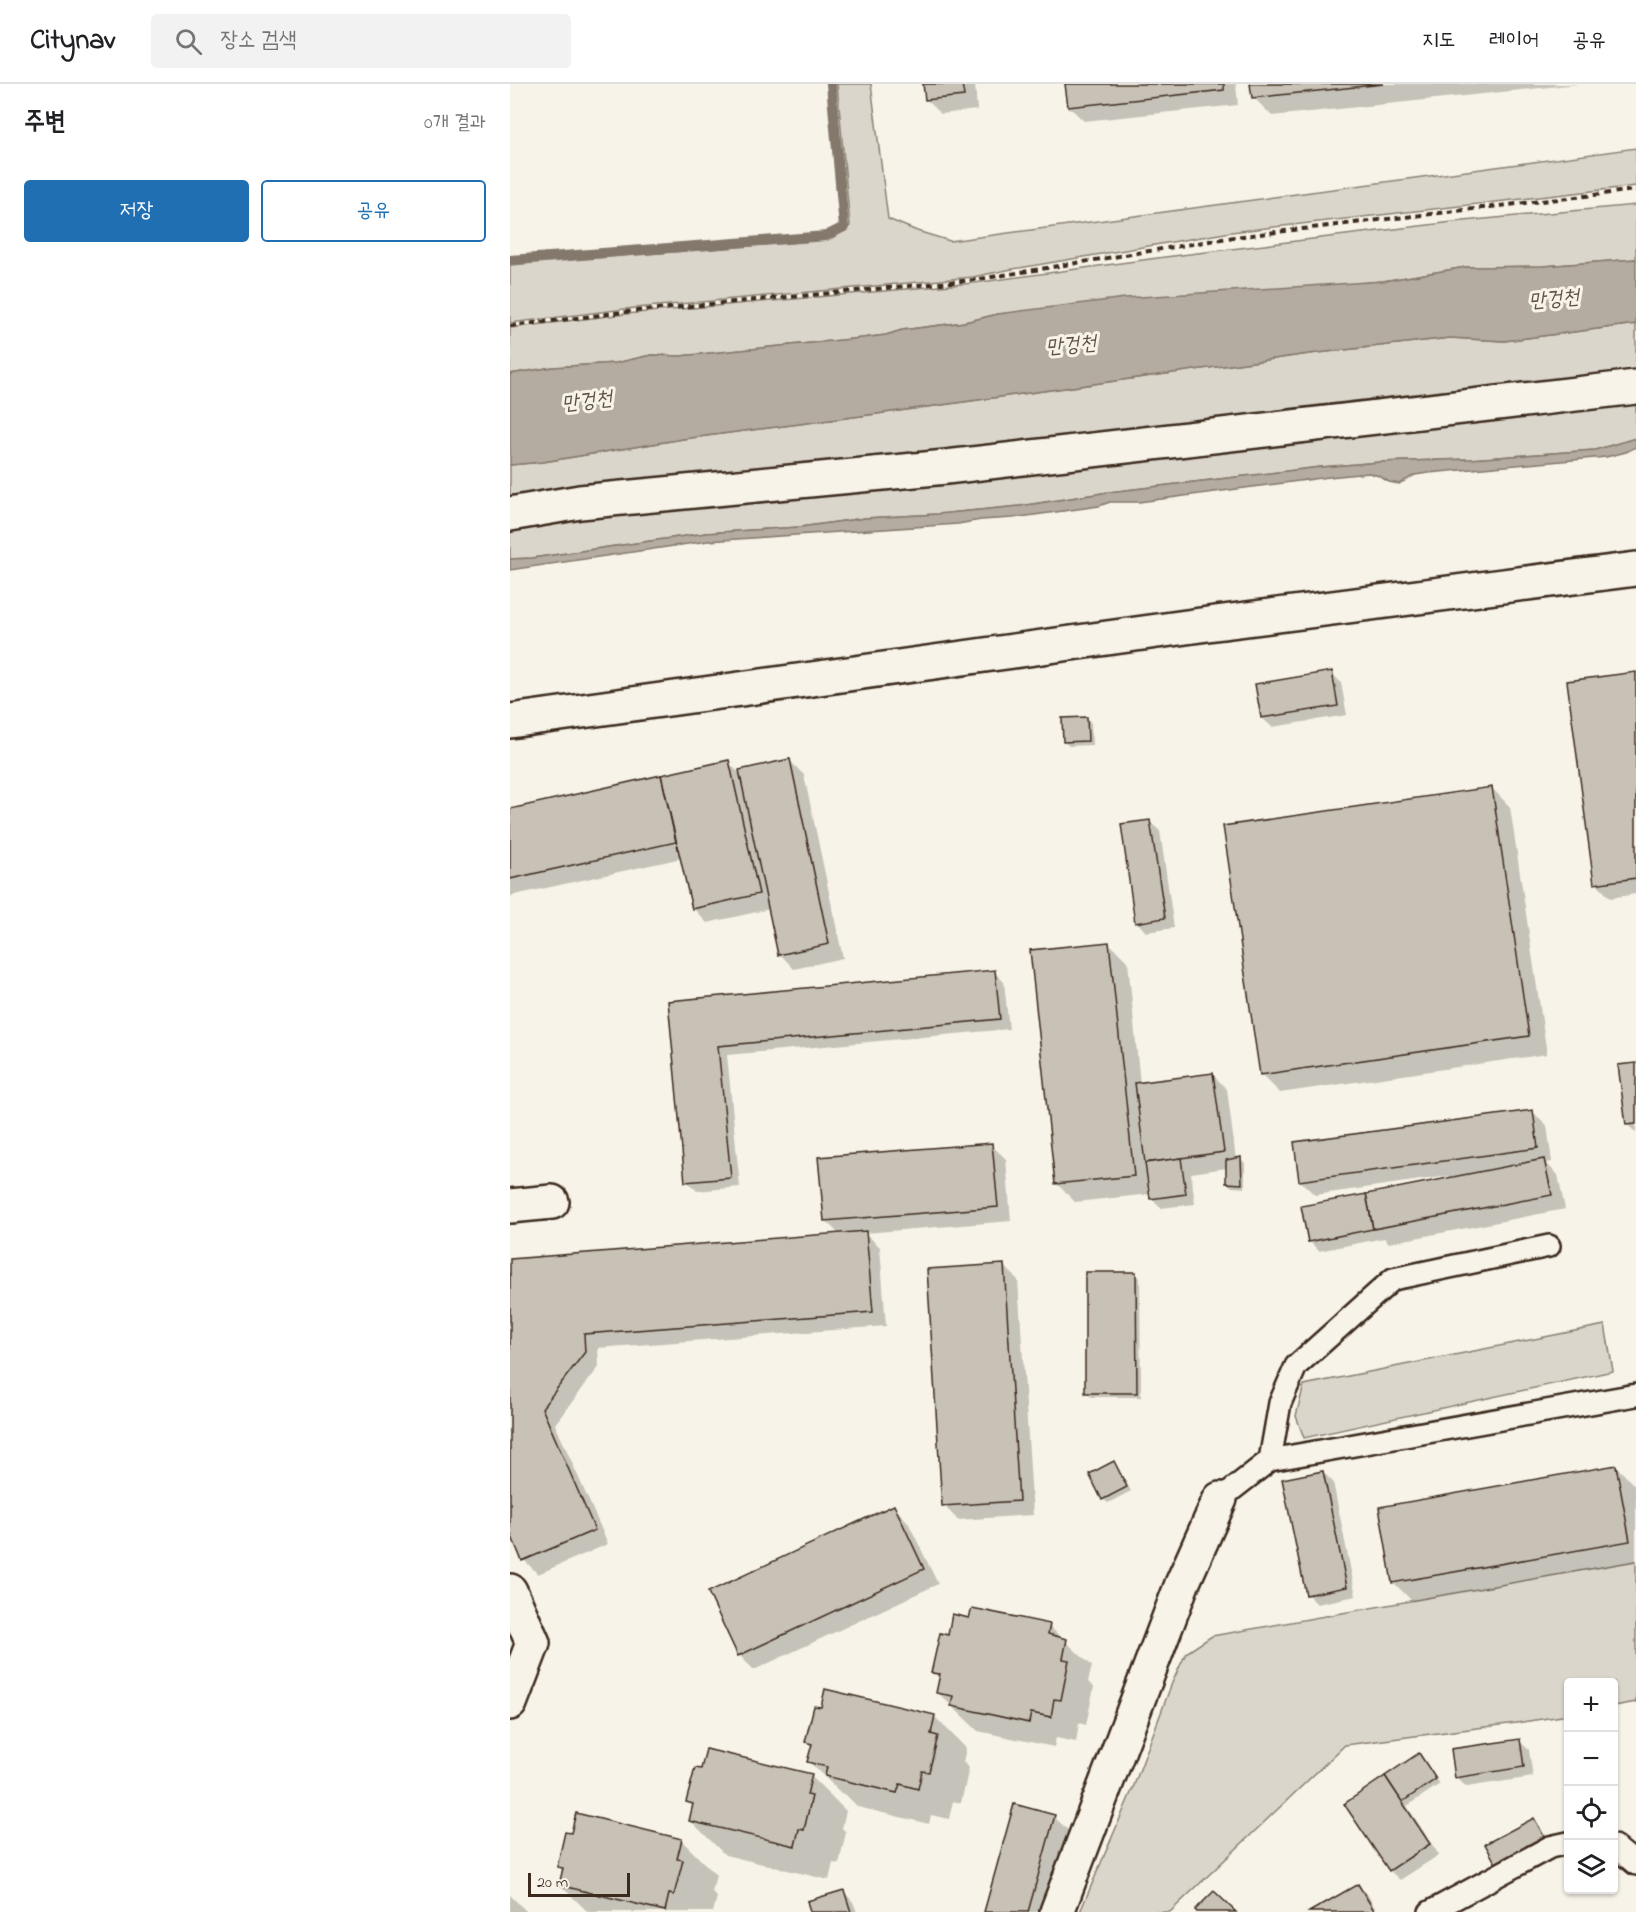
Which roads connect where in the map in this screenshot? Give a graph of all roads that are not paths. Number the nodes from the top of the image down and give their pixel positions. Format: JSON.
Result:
{"nodes":[{"id":1,"x":1636,"y":387,"type":"edge"},
{"id":2,"x":510,"y":514,"type":"edge"},
{"id":3,"x":1636,"y":568,"type":"edge"},
{"id":4,"x":510,"y":721,"type":"edge"},
{"id":5,"x":552,"y":1202,"type":"dead end"},
{"id":6,"x":510,"y":1206,"type":"edge"},
{"id":7,"x":1549,"y":1246,"type":"dead end"},
{"id":8,"x":1636,"y":1395,"type":"edge"},
{"id":9,"x":1270,"y":1460,"type":"junction"},
{"id":10,"x":1221,"y":1499,"type":"joint"},
{"id":11,"x":510,"y":1590,"type":"edge"},
{"id":12,"x":510,"y":1703,"type":"edge"},
{"id":13,"x":1564,"y":1844,"type":"edge"},
{"id":14,"x":1618,"y":1849,"type":"edge"},
{"id":15,"x":1636,"y":1864,"type":"edge"},
{"id":16,"x":1057,"y":1912,"type":"edge"},
{"id":17,"x":1430,"y":1912,"type":"edge"}],
"edges":[{"from":1,"to":2,"type":"street"},
{"from":3,"to":4,"type":"street"},
{"from":5,"to":6,"type":"street"},
{"from":7,"to":9,"type":"lane"},
{"from":8,"to":9,"type":"lane"},
{"from":9,"to":10,"type":"lane"},
{"from":10,"to":16,"type":"street"},
{"from":11,"to":12,"type":"street"},
{"from":13,"to":17,"type":"lane"},
{"from":14,"to":15,"type":"lane"}]}
